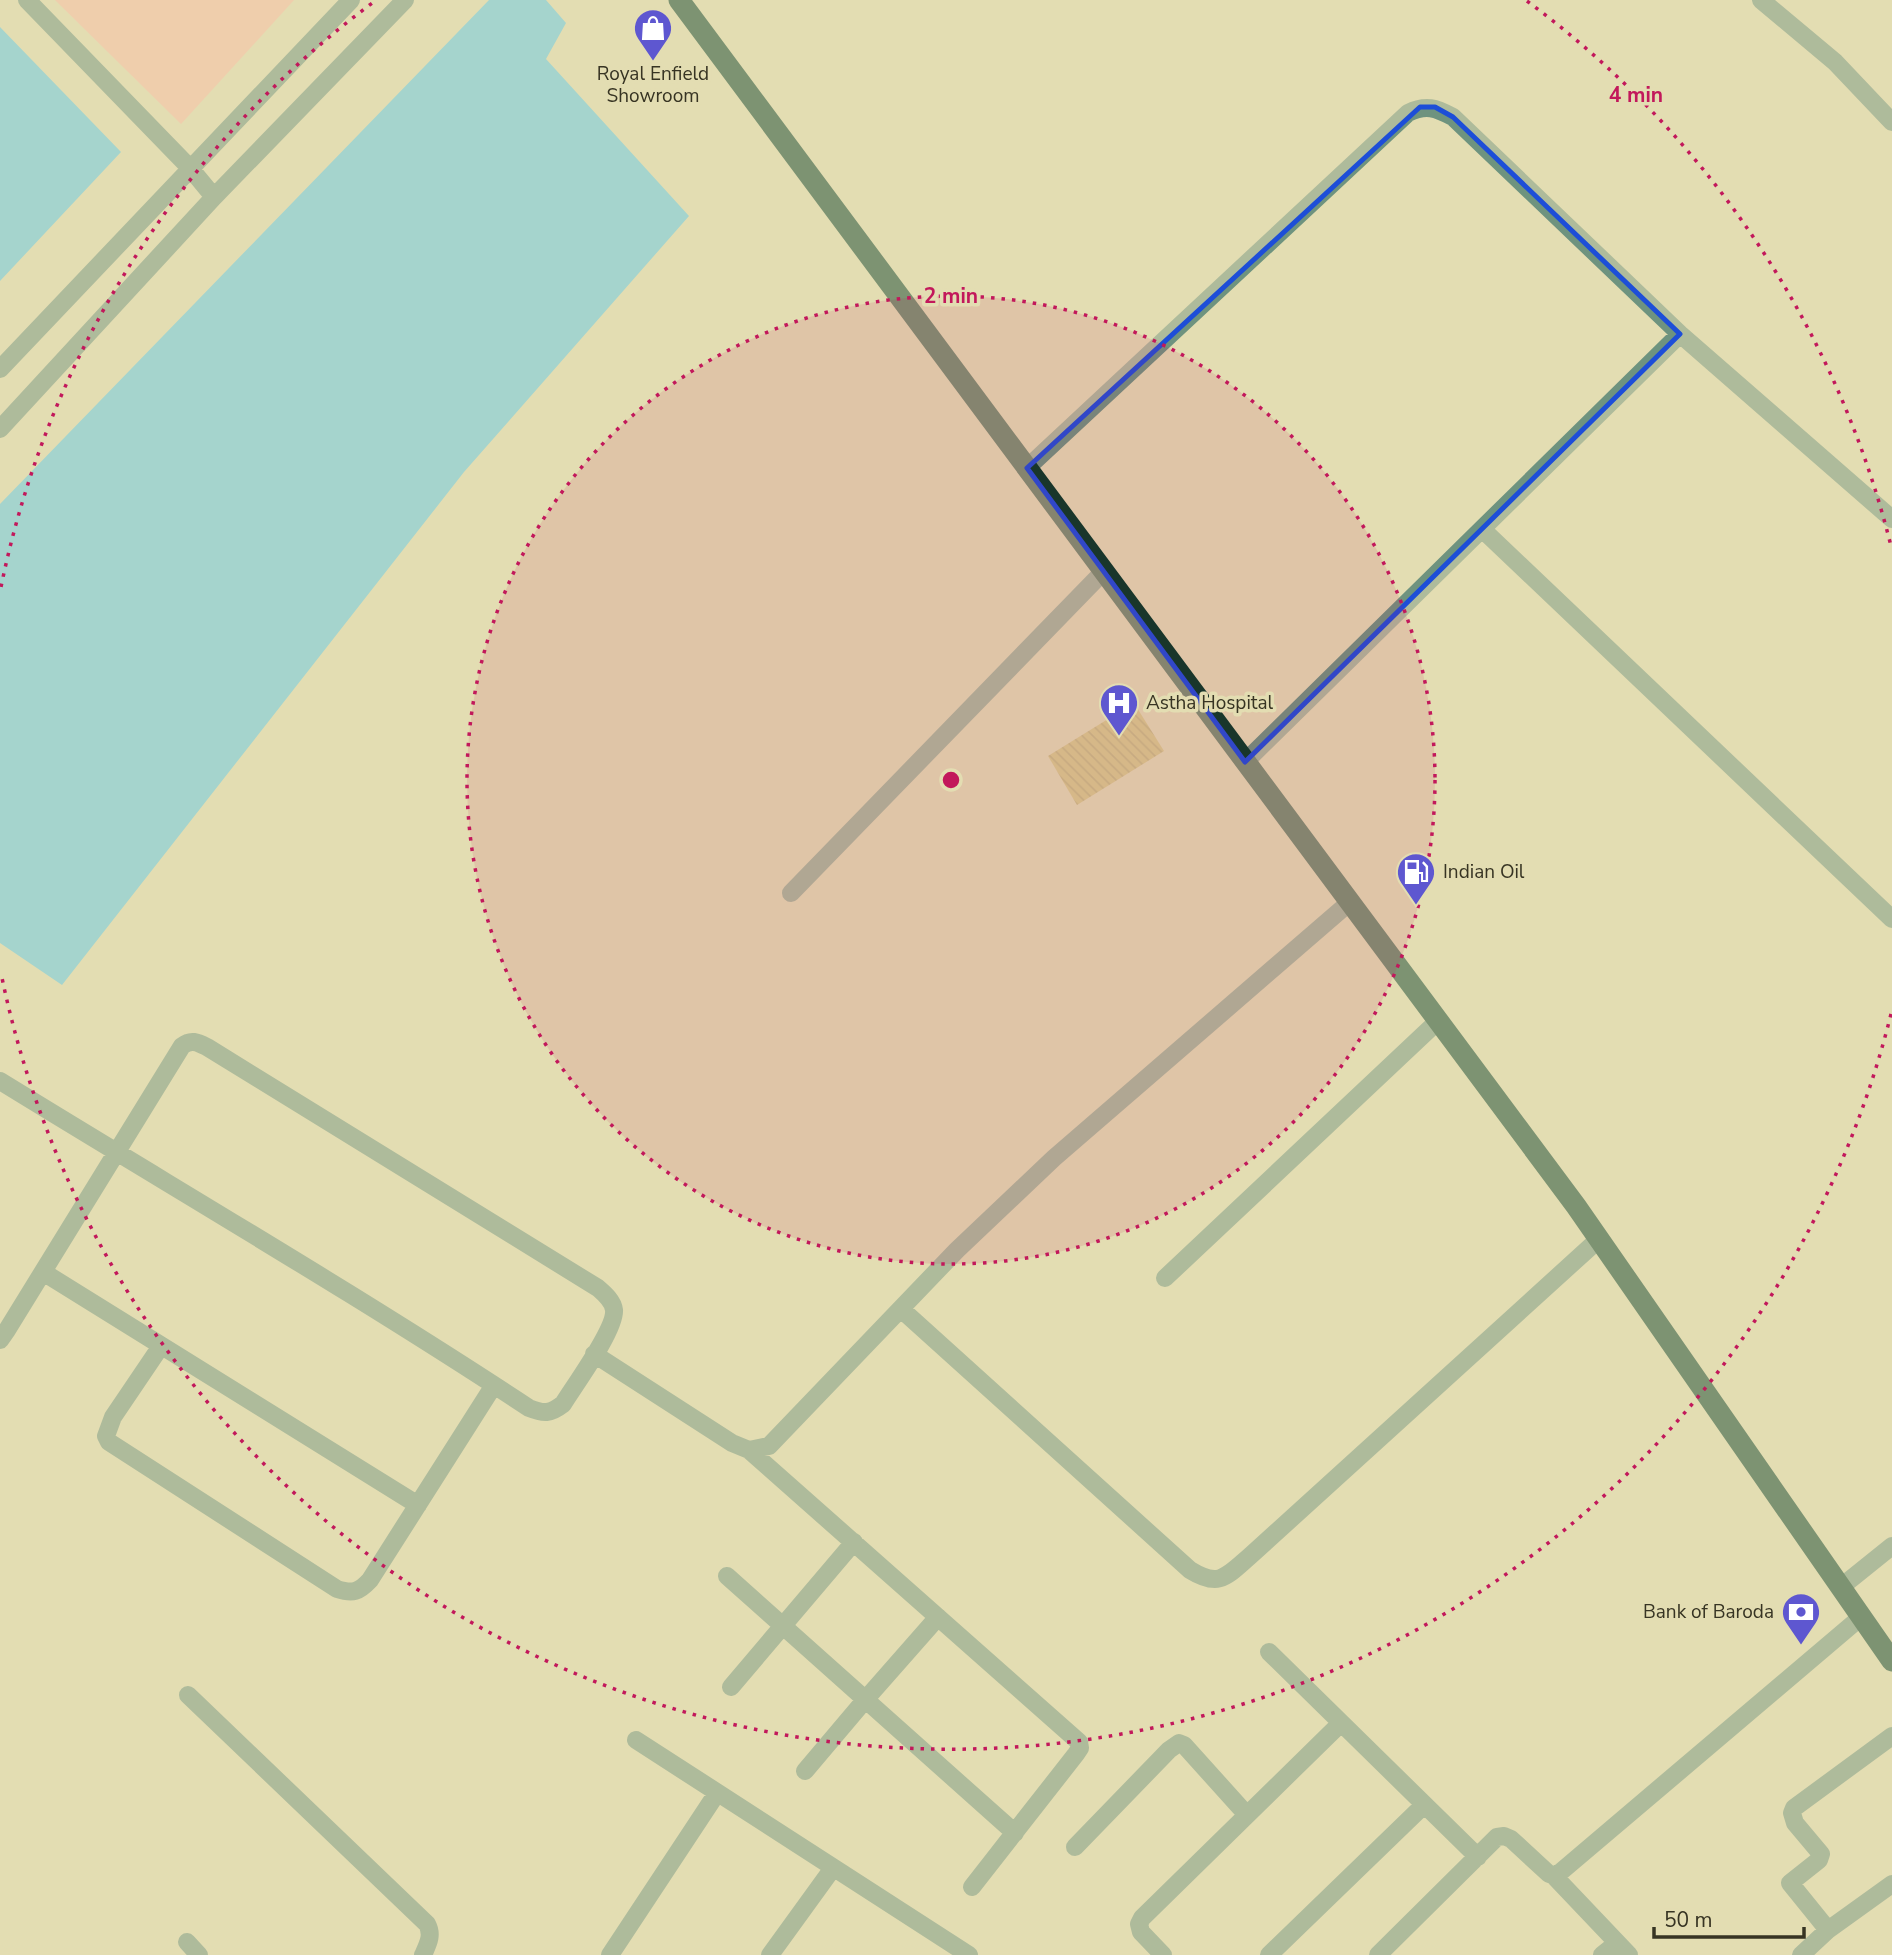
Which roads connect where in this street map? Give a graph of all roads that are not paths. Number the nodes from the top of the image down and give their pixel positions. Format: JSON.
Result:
{"nodes":[{"id":1,"x":27,"y":0,"type":"edge"},
{"id":2,"x":351,"y":0,"type":"edge"},
{"id":3,"x":405,"y":0,"type":"edge"},
{"id":4,"x":679,"y":0,"type":"edge"},
{"id":5,"x":1761,"y":0,"type":"edge"},
{"id":6,"x":1892,"y":122,"type":"edge"},
{"id":7,"x":190,"y":168,"type":"junction"},
{"id":8,"x":214,"y":197,"type":"junction"},
{"id":9,"x":1680,"y":334,"type":"junction"},
{"id":10,"x":0,"y":369,"type":"edge"},
{"id":11,"x":0,"y":429,"type":"edge"},
{"id":12,"x":1027,"y":468,"type":"junction"},
{"id":13,"x":1892,"y":519,"type":"edge"},
{"id":14,"x":1482,"y":529,"type":"junction"},
{"id":15,"x":1104,"y":571,"type":"junction"},
{"id":16,"x":1245,"y":762,"type":"junction"},
{"id":17,"x":792,"y":893,"type":"dead end"},
{"id":18,"x":1350,"y":902,"type":"junction"},
{"id":19,"x":1892,"y":919,"type":"edge"},
{"id":20,"x":1438,"y":1021,"type":"junction"},
{"id":21,"x":0,"y":1081,"type":"edge"},
{"id":22,"x":116,"y":1152,"type":"junction"},
{"id":23,"x":1599,"y":1238,"type":"junction"},
{"id":24,"x":43,"y":1272,"type":"junction"},
{"id":25,"x":1165,"y":1278,"type":"dead end"},
{"id":26,"x":901,"y":1309,"type":"junction"},
{"id":27,"x":0,"y":1340,"type":"edge"},
{"id":28,"x":161,"y":1346,"type":"junction"},
{"id":29,"x":594,"y":1354,"type":"junction"},
{"id":30,"x":494,"y":1385,"type":"junction"},
{"id":31,"x":748,"y":1450,"type":"junction"},
{"id":32,"x":418,"y":1505,"type":"junction"},
{"id":33,"x":854,"y":1542,"type":"junction"},
{"id":34,"x":1892,"y":1546,"type":"edge"},
{"id":35,"x":727,"y":1576,"type":"dead end"},
{"id":36,"x":1840,"y":1587,"type":"junction"},
{"id":37,"x":939,"y":1617,"type":"junction"},
{"id":38,"x":1861,"y":1617,"type":"junction"},
{"id":39,"x":783,"y":1626,"type":"junction"},
{"id":40,"x":1269,"y":1652,"type":"dead end"},
{"id":41,"x":1892,"y":1661,"type":"edge"},
{"id":42,"x":731,"y":1687,"type":"dead end"},
{"id":43,"x":188,"y":1695,"type":"dead end"},
{"id":44,"x":865,"y":1700,"type":"junction"},
{"id":45,"x":1341,"y":1723,"type":"junction"},
{"id":46,"x":1892,"y":1736,"type":"edge"},
{"id":47,"x":636,"y":1740,"type":"dead end"},
{"id":48,"x":805,"y":1771,"type":"dead end"},
{"id":49,"x":717,"y":1793,"type":"junction"},
{"id":50,"x":1424,"y":1805,"type":"junction"},
{"id":51,"x":1247,"y":1815,"type":"junction"},
{"id":52,"x":1015,"y":1833,"type":"junction"},
{"id":53,"x":1075,"y":1847,"type":"dead end"},
{"id":54,"x":1478,"y":1857,"type":"junction"},
{"id":55,"x":833,"y":1868,"type":"junction"},
{"id":56,"x":1553,"y":1875,"type":"junction"},
{"id":57,"x":1892,"y":1884,"type":"edge"},
{"id":58,"x":972,"y":1887,"type":"dead end"},
{"id":59,"x":1828,"y":1930,"type":"junction"},
{"id":60,"x":1623,"y":1949,"type":"edge"},
{"id":61,"x":423,"y":1955,"type":"edge"},
{"id":62,"x":610,"y":1955,"type":"edge"},
{"id":63,"x":770,"y":1955,"type":"edge"},
{"id":64,"x":969,"y":1955,"type":"edge"},
{"id":65,"x":1163,"y":1955,"type":"edge"},
{"id":66,"x":1269,"y":1955,"type":"edge"},
{"id":67,"x":1378,"y":1955,"type":"edge"},
{"id":68,"x":1602,"y":1955,"type":"edge"},
{"id":69,"x":1801,"y":1955,"type":"edge"}],
"edges":[{"from":1,"to":7,"type":"street"},
{"from":2,"to":7,"type":"street"},
{"from":3,"to":8,"type":"street"},
{"from":4,"to":12,"type":"highway"},
{"from":5,"to":6,"type":"street"},
{"from":7,"to":8,"type":"street"},
{"from":7,"to":10,"type":"street"},
{"from":8,"to":11,"type":"street"},
{"from":9,"to":12,"type":"street"},
{"from":9,"to":13,"type":"street"},
{"from":9,"to":14,"type":"street"},
{"from":12,"to":15,"type":"highway"},
{"from":14,"to":16,"type":"street"},
{"from":14,"to":19,"type":"street"},
{"from":15,"to":16,"type":"highway"},
{"from":15,"to":17,"type":"street"},
{"from":16,"to":18,"type":"highway"},
{"from":18,"to":20,"type":"highway"},
{"from":18,"to":26,"type":"street"},
{"from":20,"to":23,"type":"highway"},
{"from":20,"to":25,"type":"street"},
{"from":21,"to":22,"type":"street"},
{"from":22,"to":24,"type":"street"},
{"from":22,"to":29,"type":"street"},
{"from":22,"to":30,"type":"street"},
{"from":23,"to":26,"type":"street"},
{"from":23,"to":36,"type":"highway"},
{"from":24,"to":27,"type":"street"},
{"from":24,"to":28,"type":"street"},
{"from":26,"to":31,"type":"street"},
{"from":28,"to":32,"type":"street"},
{"from":28,"to":32,"type":"street"},
{"from":29,"to":30,"type":"street"},
{"from":29,"to":31,"type":"street"},
{"from":30,"to":32,"type":"street"},
{"from":31,"to":33,"type":"street"},
{"from":33,"to":37,"type":"street"},
{"from":33,"to":39,"type":"street"},
{"from":34,"to":36,"type":"street"},
{"from":35,"to":39,"type":"street"},
{"from":36,"to":38,"type":"highway"},
{"from":37,"to":44,"type":"street"},
{"from":37,"to":52,"type":"street"},
{"from":38,"to":41,"type":"highway"},
{"from":38,"to":56,"type":"street"},
{"from":39,"to":42,"type":"street"},
{"from":39,"to":44,"type":"street"},
{"from":40,"to":45,"type":"street"},
{"from":43,"to":61,"type":"street"},
{"from":44,"to":48,"type":"street"},
{"from":44,"to":52,"type":"street"},
{"from":45,"to":50,"type":"street"},
{"from":45,"to":51,"type":"street"},
{"from":46,"to":59,"type":"street"},
{"from":47,"to":49,"type":"street"},
{"from":49,"to":55,"type":"street"},
{"from":49,"to":62,"type":"street"},
{"from":50,"to":54,"type":"street"},
{"from":50,"to":66,"type":"street"},
{"from":51,"to":53,"type":"street"},
{"from":51,"to":65,"type":"street"},
{"from":52,"to":58,"type":"street"},
{"from":54,"to":56,"type":"street"},
{"from":54,"to":67,"type":"street"},
{"from":55,"to":63,"type":"street"},
{"from":55,"to":64,"type":"street"},
{"from":56,"to":60,"type":"street"},
{"from":57,"to":59,"type":"street"},
{"from":59,"to":69,"type":"street"},
{"from":60,"to":68,"type":"street"}]}
